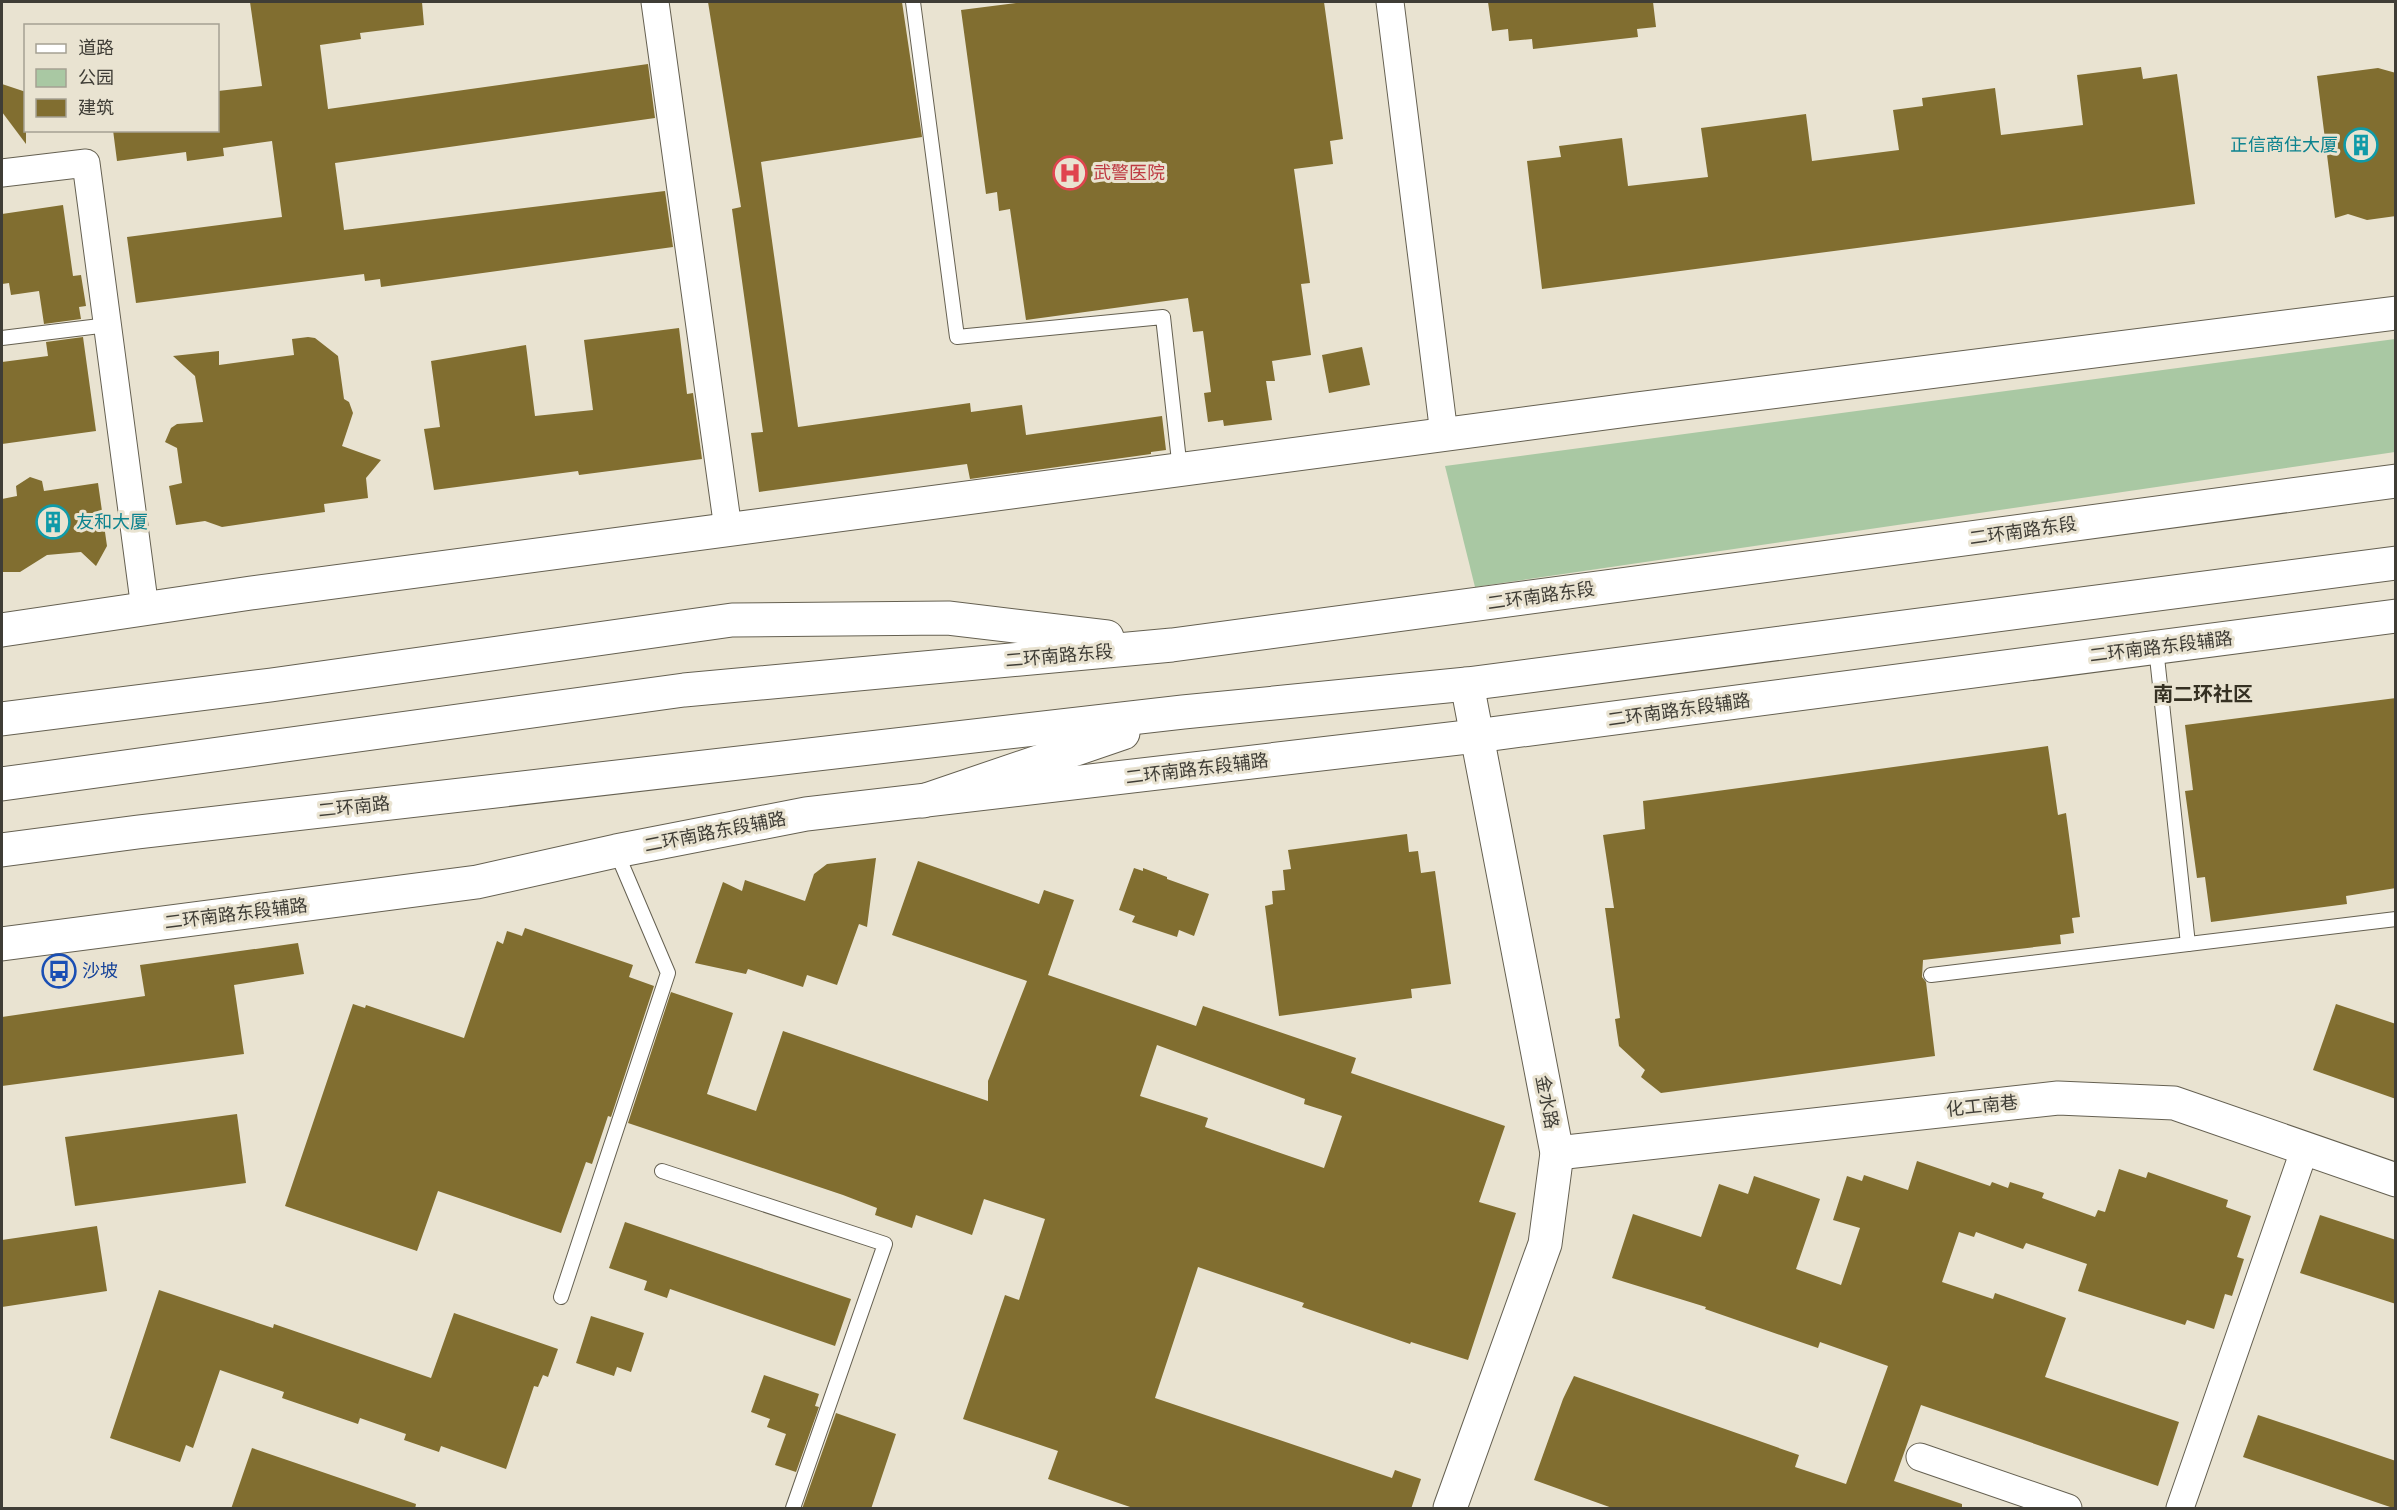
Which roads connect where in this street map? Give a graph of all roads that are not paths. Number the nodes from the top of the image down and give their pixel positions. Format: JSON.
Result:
{"nodes":[{"id":1,"x":655,"y":2,"type":"edge"},
{"id":2,"x":913,"y":2,"type":"edge"},
{"id":3,"x":1390,"y":2,"type":"edge"},
{"id":4,"x":2,"y":173,"type":"edge"},
{"id":5,"x":2396,"y":313,"type":"edge"},
{"id":6,"x":108,"y":326,"type":"junction"},
{"id":7,"x":2,"y":338,"type":"edge"},
{"id":8,"x":1444,"y":434,"type":"junction"},
{"id":9,"x":1180,"y":470,"type":"junction"},
{"id":10,"x":2396,"y":481,"type":"edge"},
{"id":11,"x":728,"y":529,"type":"junction"},
{"id":12,"x":2396,"y":563,"type":"edge"},
{"id":13,"x":145,"y":609,"type":"junction"},
{"id":14,"x":2396,"y":616,"type":"edge"},
{"id":15,"x":2,"y":630,"type":"edge"},
{"id":16,"x":1172,"y":645,"type":"junction"},
{"id":17,"x":2156,"y":647,"type":"junction"},
{"id":18,"x":1467,"y":684,"type":"junction"},
{"id":19,"x":1184,"y":712,"type":"junction"},
{"id":20,"x":2,"y":719,"type":"edge"},
{"id":21,"x":1476,"y":736,"type":"junction"},
{"id":22,"x":2,"y":784,"type":"edge"},
{"id":23,"x":923,"y":801,"type":"junction"},
{"id":24,"x":138,"y":832,"type":"junction"},
{"id":25,"x":2,"y":850,"type":"edge"},
{"id":26,"x":616,"y":851,"type":"junction"},
{"id":27,"x":2,"y":866,"type":"edge"},
{"id":28,"x":2396,"y":919,"type":"edge"},
{"id":29,"x":2,"y":944,"type":"edge"},
{"id":30,"x":2188,"y":944,"type":"junction"},
{"id":31,"x":1931,"y":975,"type":"dead end"},
{"id":32,"x":2305,"y":1148,"type":"junction"},
{"id":33,"x":1557,"y":1154,"type":"junction"},
{"id":34,"x":662,"y":1171,"type":"dead end"},
{"id":35,"x":2396,"y":1180,"type":"edge"},
{"id":36,"x":561,"y":1298,"type":"dead end"},
{"id":37,"x":1920,"y":1457,"type":"dead end"},
{"id":38,"x":793,"y":1509,"type":"edge"},
{"id":39,"x":1450,"y":1509,"type":"edge"},
{"id":40,"x":2068,"y":1509,"type":"edge"},
{"id":41,"x":2181,"y":1509,"type":"edge"}],
"edges":[{"from":1,"to":11,"type":"street"},
{"from":2,"to":9,"type":"lane"},
{"from":3,"to":8,"type":"street"},
{"from":4,"to":6,"type":"street"},
{"from":5,"to":8,"type":"main road"},
{"from":6,"to":7,"type":"lane"},
{"from":6,"to":13,"type":"street"},
{"from":8,"to":9,"type":"main road"},
{"from":9,"to":11,"type":"main road"},
{"from":10,"to":16,"type":"main road","name":"二环南路东段"},
{"from":11,"to":13,"type":"main road"},
{"from":12,"to":18,"type":"main road"},
{"from":13,"to":15,"type":"main road"},
{"from":14,"to":17,"type":"main road","name":"二环南路东段辅路"},
{"from":16,"to":20,"type":"main road"},
{"from":16,"to":22,"type":"main road","name":"二环南路东段"},
{"from":17,"to":21,"type":"main road","name":"二环南路东段辅路"},
{"from":17,"to":30,"type":"lane"},
{"from":18,"to":19,"type":"main road"},
{"from":18,"to":21,"type":"main road","name":"金水路"},
{"from":19,"to":23,"type":"main road"},
{"from":19,"to":24,"type":"main road","name":"二环南路"},
{"from":21,"to":23,"type":"main road","name":"二环南路东段辅路"},
{"from":21,"to":33,"type":"main road","name":"金水路"},
{"from":23,"to":26,"type":"main road","name":"二环南路东段辅路"},
{"from":24,"to":25,"type":"main road","name":"二环南路"},
{"from":24,"to":27,"type":"main road"},
{"from":26,"to":29,"type":"main road","name":"二环南路东段辅路"},
{"from":26,"to":36,"type":"lane"},
{"from":28,"to":30,"type":"lane"},
{"from":30,"to":31,"type":"lane"},
{"from":32,"to":33,"type":"main road","name":"化工南巷"},
{"from":32,"to":35,"type":"main road","name":"化工南巷"},
{"from":32,"to":41,"type":"street"},
{"from":33,"to":39,"type":"main road","name":"金水路"},
{"from":34,"to":38,"type":"lane"},
{"from":37,"to":40,"type":"street"}]}
